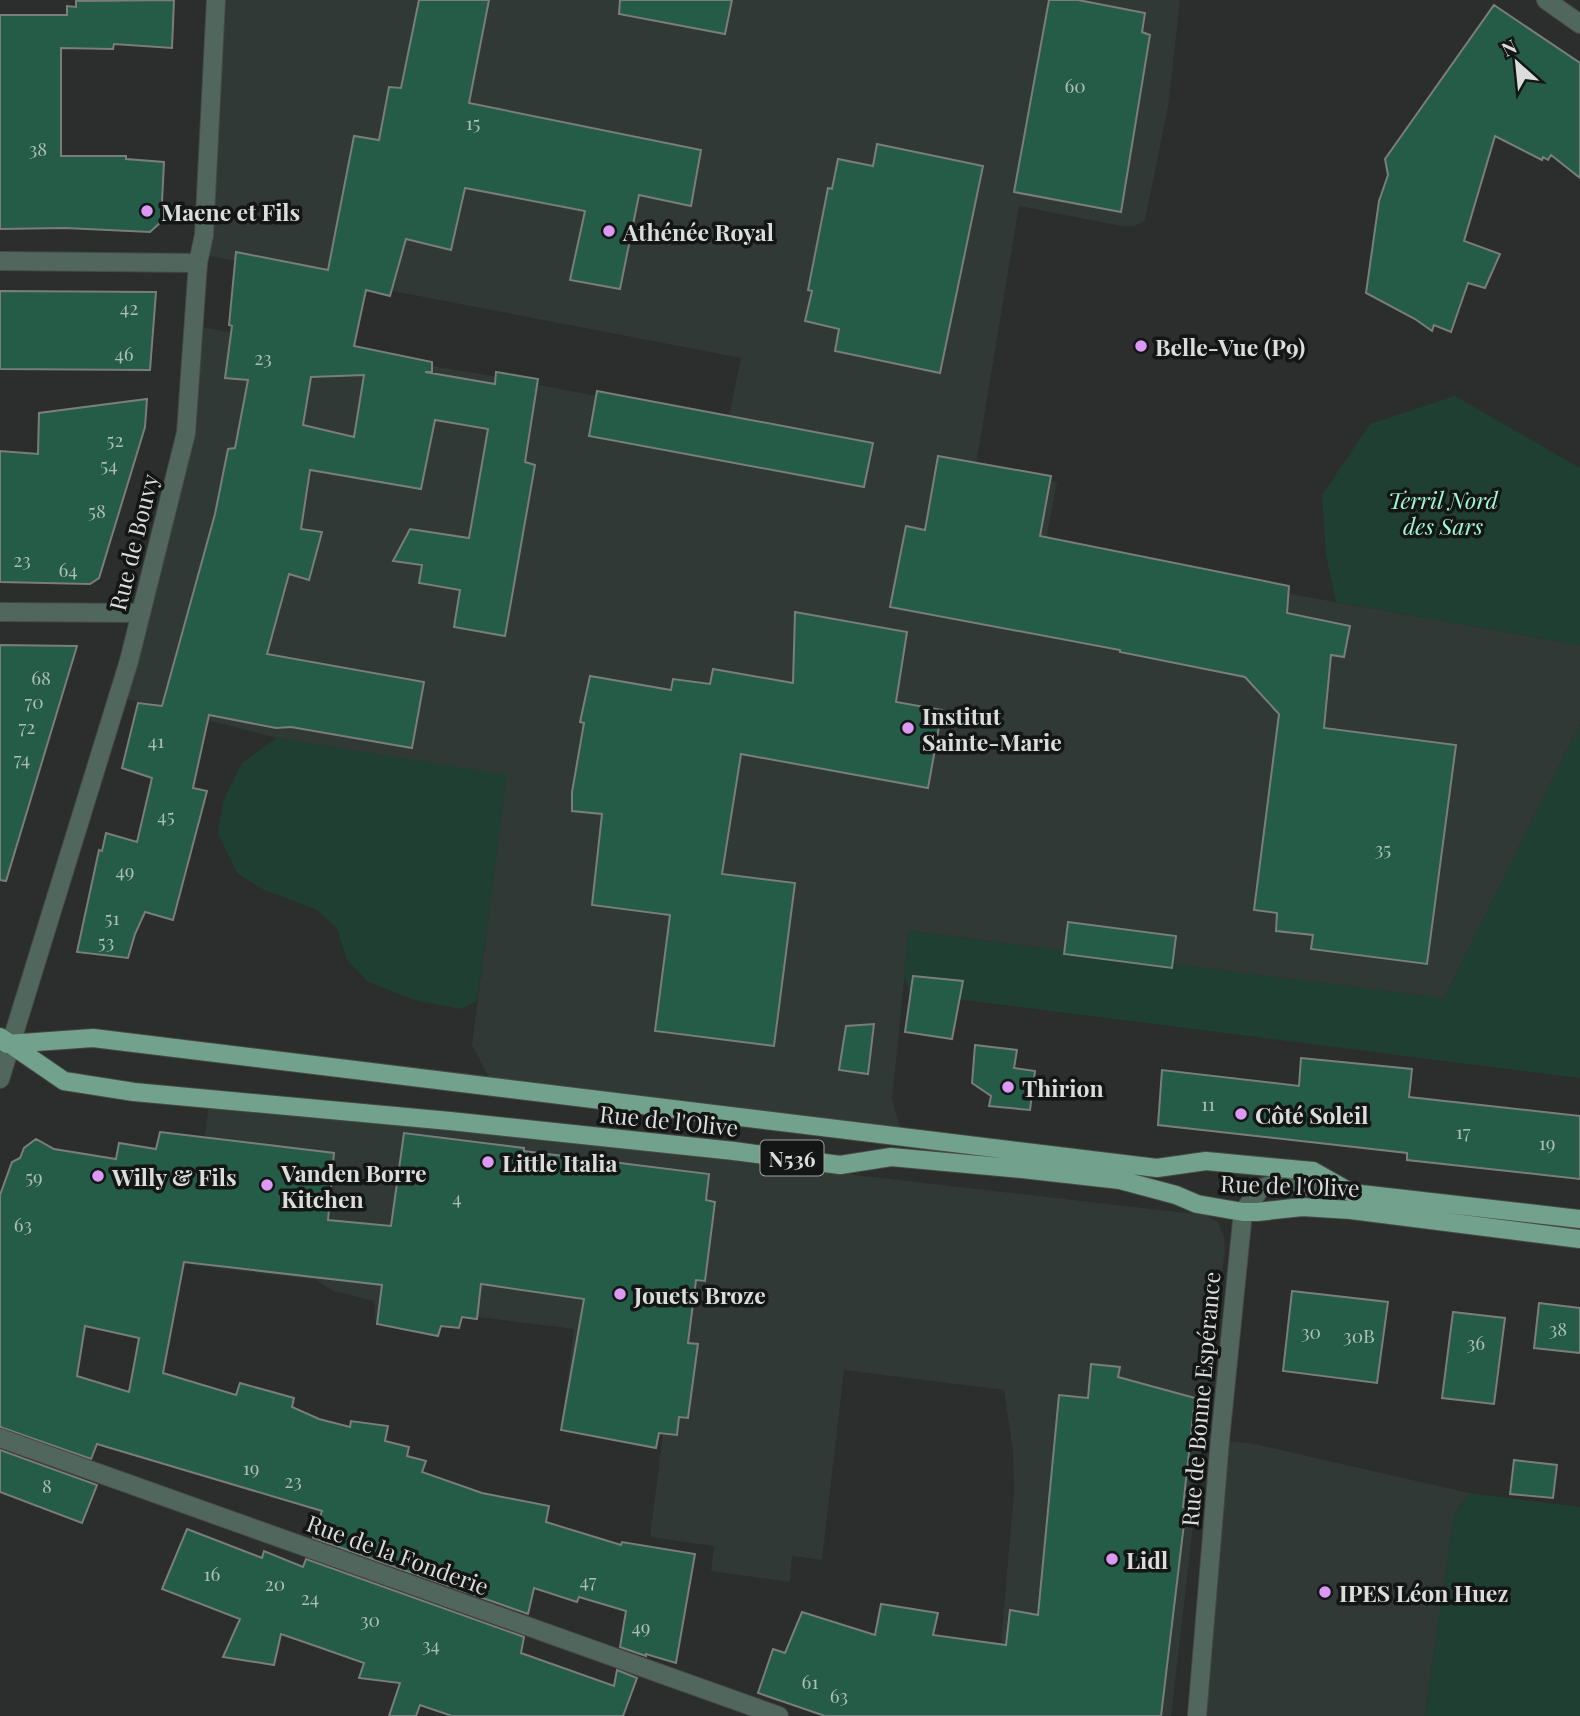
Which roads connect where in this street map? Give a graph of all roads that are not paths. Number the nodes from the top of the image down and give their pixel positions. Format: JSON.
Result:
{"nodes":[{"id":1,"x":216,"y":0,"type":"edge"},
{"id":2,"x":1546,"y":0,"type":"edge"},
{"id":3,"x":1580,"y":24,"type":"edge"},
{"id":4,"x":0,"y":261,"type":"edge"},
{"id":5,"x":198,"y":263,"type":"junction"},
{"id":6,"x":0,"y":612,"type":"edge"},
{"id":7,"x":140,"y":613,"type":"junction"},
{"id":8,"x":3,"y":1041,"type":"edge"},
{"id":9,"x":0,"y":1079,"type":"edge"},
{"id":10,"x":1347,"y":1190,"type":"junction"},
{"id":11,"x":1243,"y":1212,"type":"junction"},
{"id":12,"x":1580,"y":1219,"type":"edge"},
{"id":13,"x":1580,"y":1239,"type":"edge"},
{"id":14,"x":0,"y":1438,"type":"edge"},
{"id":15,"x":779,"y":1716,"type":"edge"},
{"id":16,"x":1197,"y":1716,"type":"edge"}],
"edges":[{"from":1,"to":5,"type":"street","name":"Rue de Bouvy"},
{"from":2,"to":3,"type":"street"},
{"from":4,"to":5,"type":"street"},
{"from":5,"to":7,"type":"street","name":"Rue de Bouvy"},
{"from":6,"to":7,"type":"street"},
{"from":7,"to":8,"type":"street","name":"Rue de Bouvy"},
{"from":8,"to":9,"type":"street","name":"Rue de Bouvy"},
{"from":8,"to":10,"type":"main road","name":"Rue de l'Olive","number":"N536"},
{"from":8,"to":11,"type":"main road","name":"Rue de l'Olive","number":"N536"},
{"from":10,"to":11,"type":"street"},
{"from":10,"to":12,"type":"main road","name":"Rue de l'Olive","number":"N536"},
{"from":11,"to":13,"type":"main road","name":"Rue de l'Olive","number":"N536"},
{"from":11,"to":16,"type":"street","name":"Rue de Bonne Espérance"},
{"from":14,"to":15,"type":"street","name":"Rue de la Fonderie"}]}
